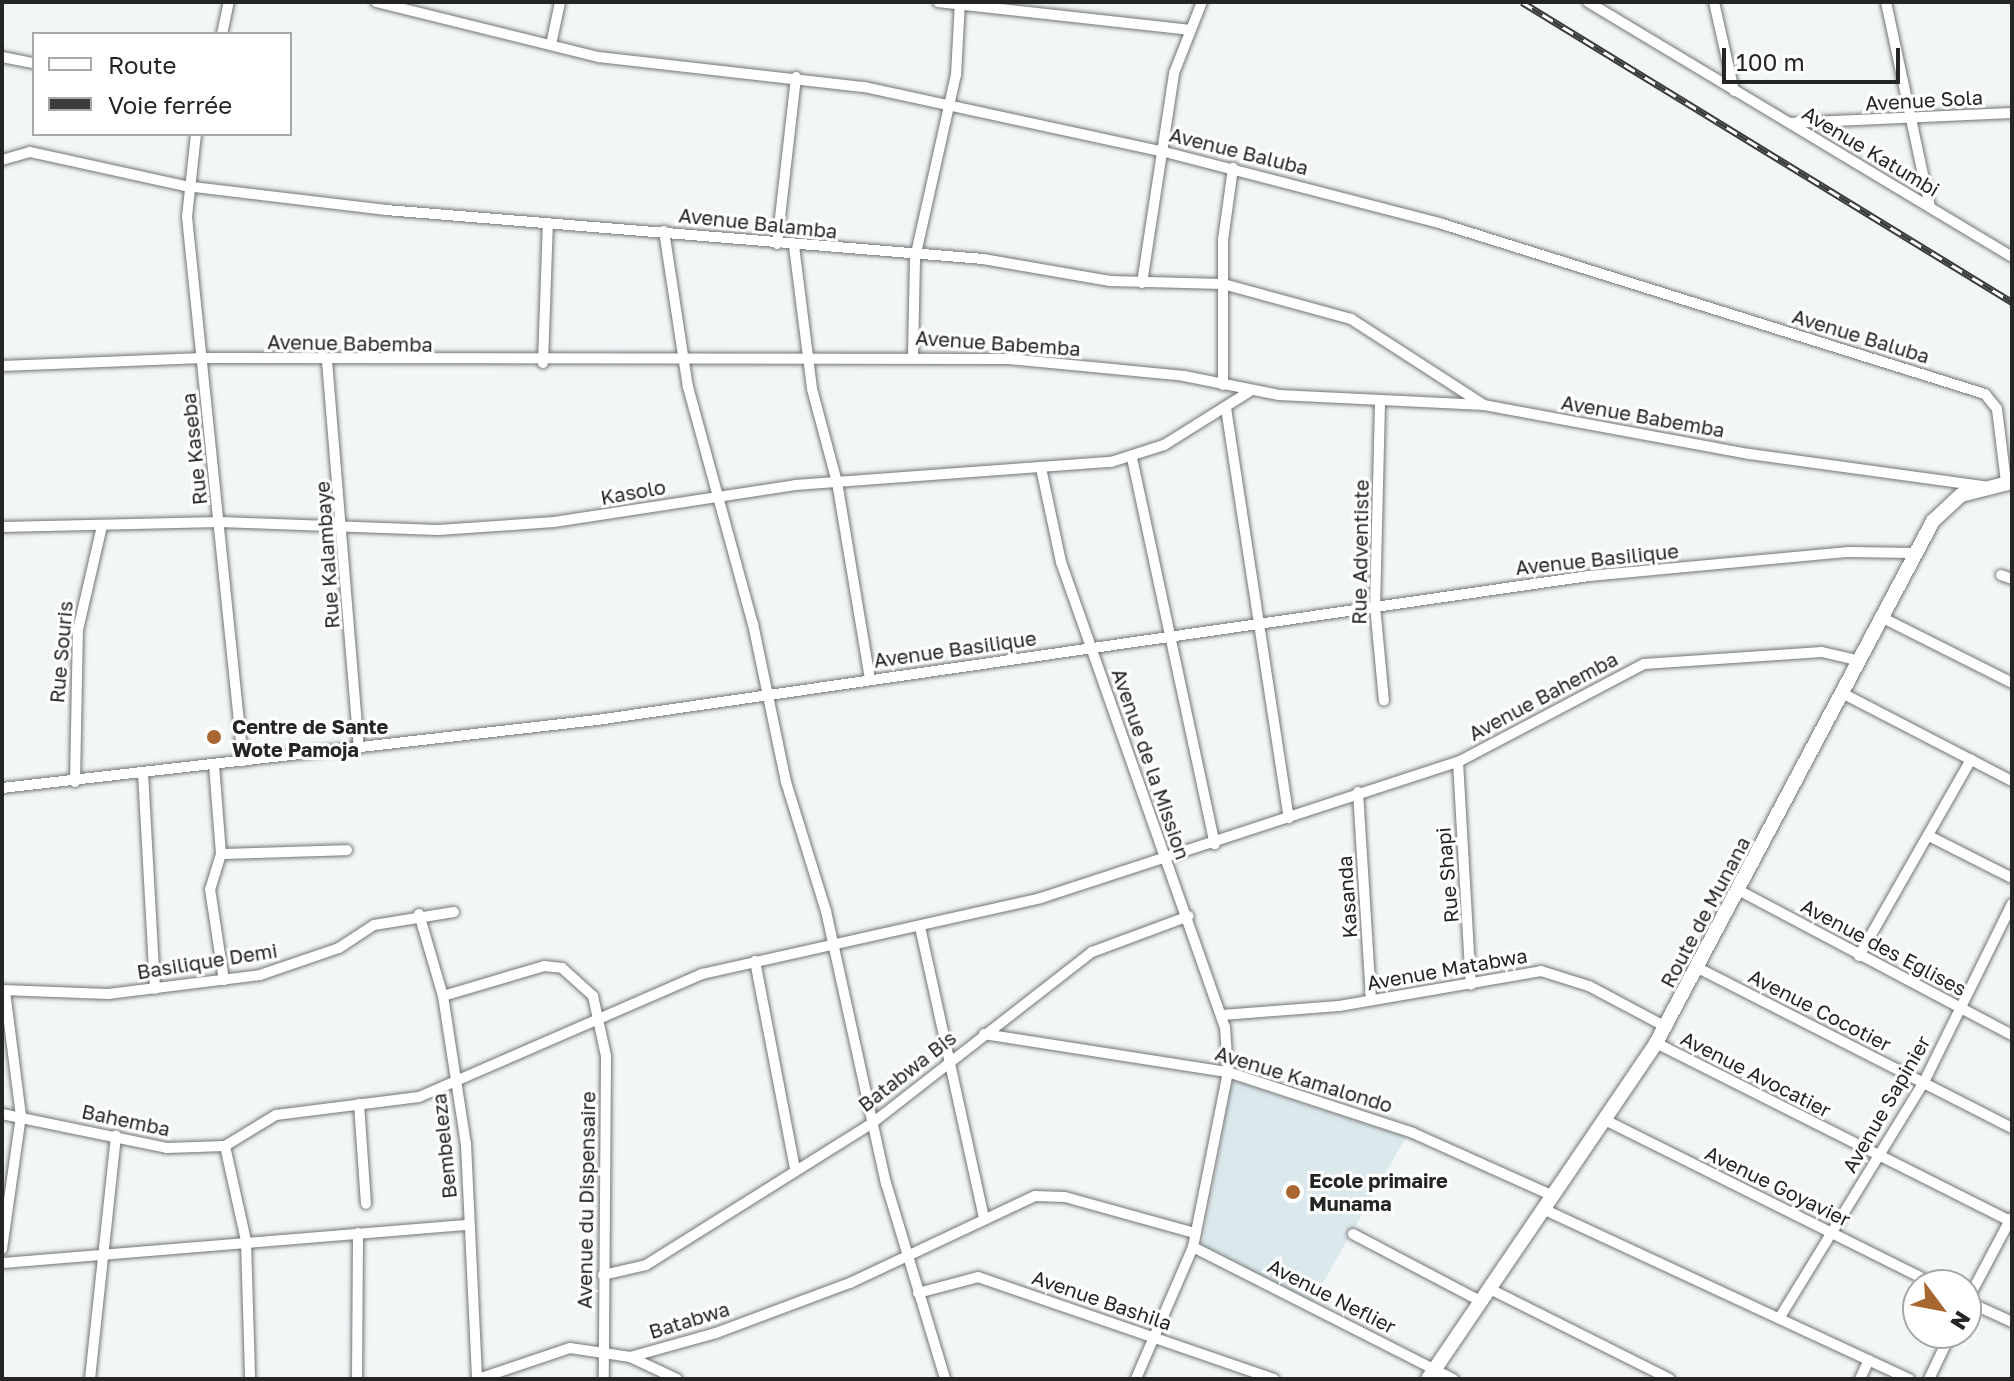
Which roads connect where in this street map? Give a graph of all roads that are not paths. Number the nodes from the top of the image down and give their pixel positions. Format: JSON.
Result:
{"nodes":[{"id":1,"x":229,"y":2,"type":"edge"},
{"id":2,"x":376,"y":2,"type":"edge"},
{"id":3,"x":560,"y":2,"type":"edge"},
{"id":4,"x":938,"y":2,"type":"edge"},
{"id":5,"x":1202,"y":2,"type":"edge"},
{"id":6,"x":1588,"y":2,"type":"edge"},
{"id":7,"x":1714,"y":2,"type":"edge"},
{"id":8,"x":1886,"y":2,"type":"edge"},
{"id":9,"x":960,"y":4,"type":"edge"},
{"id":10,"x":1190,"y":30,"type":"junction"},
{"id":11,"x":222,"y":32,"type":"edge"},
{"id":12,"x":551,"y":45,"type":"junction"},
{"id":13,"x":2,"y":57,"type":"edge"},
{"id":14,"x":32,"y":63,"type":"edge"},
{"id":15,"x":796,"y":77,"type":"junction"},
{"id":16,"x":1734,"y":91,"type":"junction"},
{"id":17,"x":947,"y":108,"type":"junction"},
{"id":18,"x":2012,"y":113,"type":"edge"},
{"id":19,"x":1916,"y":119,"type":"junction"},
{"id":20,"x":1790,"y":123,"type":"junction"},
{"id":21,"x":196,"y":136,"type":"edge"},
{"id":22,"x":1161,"y":151,"type":"junction"},
{"id":23,"x":2,"y":160,"type":"edge"},
{"id":24,"x":1233,"y":168,"type":"junction"},
{"id":25,"x":185,"y":186,"type":"junction"},
{"id":26,"x":1930,"y":207,"type":"junction"},
{"id":27,"x":548,"y":223,"type":"junction"},
{"id":28,"x":664,"y":231,"type":"junction"},
{"id":29,"x":777,"y":244,"type":"junction"},
{"id":30,"x":794,"y":246,"type":"junction"},
{"id":31,"x":2012,"y":257,"type":"edge"},
{"id":32,"x":915,"y":258,"type":"junction"},
{"id":33,"x":1142,"y":283,"type":"junction"},
{"id":34,"x":1223,"y":284,"type":"junction"},
{"id":35,"x":913,"y":355,"type":"junction"},
{"id":36,"x":808,"y":357,"type":"junction"},
{"id":37,"x":203,"y":358,"type":"junction"},
{"id":38,"x":681,"y":358,"type":"junction"},
{"id":39,"x":327,"y":361,"type":"junction"},
{"id":40,"x":543,"y":363,"type":"junction"},
{"id":41,"x":2,"y":366,"type":"edge"},
{"id":42,"x":1223,"y":385,"type":"junction"},
{"id":43,"x":1250,"y":391,"type":"junction"},
{"id":44,"x":1380,"y":403,"type":"junction"},
{"id":45,"x":1484,"y":405,"type":"junction"},
{"id":46,"x":1226,"y":408,"type":"junction"},
{"id":47,"x":1132,"y":458,"type":"junction"},
{"id":48,"x":1041,"y":468,"type":"junction"},
{"id":49,"x":837,"y":482,"type":"junction"},
{"id":50,"x":2009,"y":482,"type":"edge"},
{"id":51,"x":1983,"y":486,"type":"junction"},
{"id":52,"x":715,"y":496,"type":"junction"},
{"id":53,"x":220,"y":522,"type":"junction"},
{"id":54,"x":102,"y":526,"type":"junction"},
{"id":55,"x":2,"y":527,"type":"edge"},
{"id":56,"x":341,"y":530,"type":"junction"},
{"id":57,"x":1914,"y":553,"type":"junction"},
{"id":58,"x":1375,"y":606,"type":"junction"},
{"id":59,"x":1881,"y":617,"type":"junction"},
{"id":60,"x":1257,"y":624,"type":"junction"},
{"id":61,"x":1166,"y":637,"type":"junction"},
{"id":62,"x":1090,"y":648,"type":"junction"},
{"id":63,"x":1858,"y":660,"type":"junction"},
{"id":64,"x":870,"y":679,"type":"junction"},
{"id":65,"x":2012,"y":683,"type":"edge"},
{"id":66,"x":1842,"y":693,"type":"junction"},
{"id":67,"x":767,"y":694,"type":"junction"},
{"id":68,"x":1384,"y":701,"type":"dead end"},
{"id":69,"x":359,"y":748,"type":"junction"},
{"id":70,"x":1971,"y":760,"type":"junction"},
{"id":71,"x":243,"y":761,"type":"junction"},
{"id":72,"x":1458,"y":762,"type":"junction"},
{"id":73,"x":214,"y":765,"type":"junction"},
{"id":74,"x":143,"y":773,"type":"junction"},
{"id":75,"x":2012,"y":781,"type":"edge"},
{"id":76,"x":75,"y":782,"type":"junction"},
{"id":77,"x":2,"y":788,"type":"edge"},
{"id":78,"x":1358,"y":792,"type":"junction"},
{"id":79,"x":1289,"y":818,"type":"junction"},
{"id":80,"x":1929,"y":836,"type":"junction"},
{"id":81,"x":1215,"y":844,"type":"junction"},
{"id":82,"x":347,"y":850,"type":"dead end"},
{"id":83,"x":221,"y":854,"type":"junction"},
{"id":84,"x":1164,"y":859,"type":"junction"},
{"id":85,"x":2012,"y":878,"type":"edge"},
{"id":86,"x":1740,"y":891,"type":"junction"},
{"id":87,"x":2012,"y":904,"type":"edge"},
{"id":88,"x":454,"y":912,"type":"dead end"},
{"id":89,"x":419,"y":914,"type":"junction"},
{"id":90,"x":1189,"y":916,"type":"junction"},
{"id":91,"x":920,"y":927,"type":"junction"},
{"id":92,"x":834,"y":947,"type":"junction"},
{"id":93,"x":1859,"y":956,"type":"junction"},
{"id":94,"x":755,"y":961,"type":"junction"},
{"id":95,"x":1698,"y":968,"type":"junction"},
{"id":96,"x":224,"y":980,"type":"junction"},
{"id":97,"x":1471,"y":985,"type":"junction"},
{"id":98,"x":155,"y":989,"type":"junction"},
{"id":99,"x":4,"y":990,"type":"edge"},
{"id":100,"x":443,"y":996,"type":"junction"},
{"id":101,"x":1371,"y":1000,"type":"junction"},
{"id":102,"x":1960,"y":1008,"type":"junction"},
{"id":103,"x":1222,"y":1015,"type":"junction"},
{"id":104,"x":602,"y":1022,"type":"junction"},
{"id":105,"x":1666,"y":1027,"type":"junction"},
{"id":106,"x":984,"y":1034,"type":"junction"},
{"id":107,"x":2012,"y":1035,"type":"edge"},
{"id":108,"x":1656,"y":1043,"type":"junction"},
{"id":109,"x":947,"y":1064,"type":"junction"},
{"id":110,"x":1228,"y":1072,"type":"junction"},
{"id":111,"x":455,"y":1082,"type":"junction"},
{"id":112,"x":1923,"y":1084,"type":"junction"},
{"id":113,"x":359,"y":1104,"type":"junction"},
{"id":114,"x":2,"y":1114,"type":"edge"},
{"id":115,"x":21,"y":1116,"type":"junction"},
{"id":116,"x":1605,"y":1120,"type":"junction"},
{"id":117,"x":871,"y":1124,"type":"junction"},
{"id":118,"x":2012,"y":1128,"type":"edge"},
{"id":119,"x":116,"y":1135,"type":"junction"},
{"id":120,"x":225,"y":1146,"type":"junction"},
{"id":121,"x":1878,"y":1156,"type":"junction"},
{"id":122,"x":795,"y":1168,"type":"junction"},
{"id":123,"x":1553,"y":1196,"type":"junction"},
{"id":124,"x":366,"y":1204,"type":"dead end"},
{"id":125,"x":1543,"y":1209,"type":"junction"},
{"id":126,"x":984,"y":1218,"type":"junction"},
{"id":127,"x":2011,"y":1220,"type":"edge"},
{"id":128,"x":469,"y":1225,"type":"junction"},
{"id":129,"x":1832,"y":1231,"type":"junction"},
{"id":130,"x":358,"y":1233,"type":"junction"},
{"id":131,"x":1195,"y":1233,"type":"junction"},
{"id":132,"x":1353,"y":1234,"type":"dead end"},
{"id":133,"x":246,"y":1241,"type":"junction"},
{"id":134,"x":1193,"y":1247,"type":"junction"},
{"id":135,"x":2,"y":1249,"type":"edge"},
{"id":136,"x":104,"y":1250,"type":"junction"},
{"id":137,"x":905,"y":1259,"type":"junction"},
{"id":138,"x":2,"y":1263,"type":"edge"},
{"id":139,"x":1905,"y":1269,"type":"edge"},
{"id":140,"x":1982,"y":1273,"type":"edge"},
{"id":141,"x":603,"y":1275,"type":"junction"},
{"id":142,"x":1488,"y":1288,"type":"junction"},
{"id":143,"x":918,"y":1293,"type":"junction"},
{"id":144,"x":1480,"y":1301,"type":"junction"},
{"id":145,"x":1982,"y":1309,"type":"edge"},
{"id":146,"x":1780,"y":1317,"type":"junction"},
{"id":147,"x":2012,"y":1322,"type":"edge"},
{"id":148,"x":1154,"y":1338,"type":"junction"},
{"id":149,"x":1943,"y":1349,"type":"edge"},
{"id":150,"x":604,"y":1356,"type":"junction"},
{"id":151,"x":630,"y":1357,"type":"junction"},
{"id":152,"x":1869,"y":1360,"type":"junction"},
{"id":153,"x":1432,"y":1374,"type":"edge"},
{"id":154,"x":90,"y":1379,"type":"edge"},
{"id":155,"x":250,"y":1379,"type":"edge"},
{"id":156,"x":357,"y":1379,"type":"edge"},
{"id":157,"x":477,"y":1379,"type":"edge"},
{"id":158,"x":604,"y":1379,"type":"edge"},
{"id":159,"x":677,"y":1379,"type":"edge"},
{"id":160,"x":945,"y":1379,"type":"edge"},
{"id":161,"x":1136,"y":1379,"type":"edge"},
{"id":162,"x":1274,"y":1379,"type":"edge"},
{"id":163,"x":1453,"y":1379,"type":"edge"},
{"id":164,"x":1670,"y":1379,"type":"edge"},
{"id":165,"x":1860,"y":1379,"type":"edge"},
{"id":166,"x":1909,"y":1379,"type":"edge"},
{"id":167,"x":1929,"y":1379,"type":"edge"}],
"edges":[{"from":1,"to":11,"type":"street"},
{"from":2,"to":12,"type":"street","name":"Avenue Baluba"},
{"from":3,"to":12,"type":"street"},
{"from":4,"to":9,"type":"street"},
{"from":5,"to":10,"type":"street"},
{"from":6,"to":16,"type":"street","name":"Avenue Katumbi"},
{"from":7,"to":16,"type":"street"},
{"from":8,"to":19,"type":"street"},
{"from":9,"to":10,"type":"street"},
{"from":9,"to":17,"type":"street"},
{"from":10,"to":22,"type":"street"},
{"from":12,"to":15,"type":"street","name":"Avenue Baluba"},
{"from":13,"to":14,"type":"street"},
{"from":15,"to":17,"type":"street","name":"Avenue Baluba"},
{"from":15,"to":29,"type":"street"},
{"from":16,"to":20,"type":"street","name":"Avenue Katumbi"},
{"from":17,"to":22,"type":"street","name":"Avenue Baluba"},
{"from":17,"to":32,"type":"street"},
{"from":18,"to":19,"type":"street","name":"Avenue Sola"},
{"from":19,"to":20,"type":"street","name":"Avenue Sola"},
{"from":19,"to":26,"type":"street"},
{"from":20,"to":26,"type":"street","name":"Avenue Katumbi"},
{"from":21,"to":25,"type":"street","name":"Rue Kaseba"},
{"from":22,"to":24,"type":"street","name":"Avenue Baluba"},
{"from":22,"to":33,"type":"street"},
{"from":23,"to":25,"type":"street","name":"Avenue Balamba"},
{"from":24,"to":34,"type":"street"},
{"from":24,"to":50,"type":"street","name":"Avenue Baluba"},
{"from":25,"to":27,"type":"street","name":"Avenue Balamba"},
{"from":25,"to":37,"type":"street","name":"Rue Kaseba"},
{"from":26,"to":31,"type":"street","name":"Avenue Katumbi"},
{"from":27,"to":28,"type":"street","name":"Avenue Balamba"},
{"from":27,"to":40,"type":"street"},
{"from":28,"to":29,"type":"street","name":"Avenue Balamba"},
{"from":28,"to":38,"type":"street"},
{"from":29,"to":30,"type":"street","name":"Avenue Balamba"},
{"from":30,"to":32,"type":"street","name":"Avenue Balamba"},
{"from":30,"to":36,"type":"street"},
{"from":32,"to":33,"type":"street","name":"Avenue Balamba"},
{"from":32,"to":35,"type":"street"},
{"from":33,"to":34,"type":"street","name":"Avenue Balamba"},
{"from":34,"to":42,"type":"street"},
{"from":34,"to":45,"type":"street","name":"Avenue Balamba"},
{"from":35,"to":36,"type":"street","name":"Avenue Babemba"},
{"from":35,"to":42,"type":"street","name":"Avenue Babemba"},
{"from":36,"to":38,"type":"street","name":"Avenue Babemba"},
{"from":36,"to":49,"type":"street"},
{"from":37,"to":39,"type":"street","name":"Avenue Babemba"},
{"from":37,"to":41,"type":"street","name":"Avenue Babemba"},
{"from":37,"to":53,"type":"street","name":"Rue Kaseba"},
{"from":38,"to":40,"type":"street","name":"Avenue Babemba"},
{"from":38,"to":52,"type":"street"},
{"from":39,"to":40,"type":"street","name":"Avenue Babemba"},
{"from":39,"to":56,"type":"street","name":"Rue Kalambaye"},
{"from":42,"to":43,"type":"street","name":"Avenue Babemba"},
{"from":43,"to":44,"type":"street","name":"Avenue Babemba"},
{"from":43,"to":46,"type":"street","name":"Kasolo"},
{"from":44,"to":45,"type":"street","name":"Avenue Babemba"},
{"from":44,"to":58,"type":"street","name":"Rue Adventiste"},
{"from":45,"to":51,"type":"street","name":"Avenue Babemba"},
{"from":46,"to":47,"type":"street","name":"Kasolo"},
{"from":46,"to":60,"type":"street"},
{"from":47,"to":48,"type":"street","name":"Kasolo"},
{"from":47,"to":61,"type":"street"},
{"from":48,"to":49,"type":"street","name":"Kasolo"},
{"from":48,"to":62,"type":"street","name":"Avenue de la Mission"},
{"from":49,"to":52,"type":"street","name":"Kasolo"},
{"from":49,"to":64,"type":"street"},
{"from":50,"to":51,"type":"main road","name":"Route de Munana"},
{"from":51,"to":57,"type":"main road","name":"Route de Munana"},
{"from":52,"to":56,"type":"street","name":"Kasolo"},
{"from":52,"to":67,"type":"street"},
{"from":53,"to":54,"type":"street","name":"Kasolo"},
{"from":53,"to":56,"type":"street","name":"Kasolo"},
{"from":53,"to":71,"type":"street","name":"Rue Kaseba"},
{"from":54,"to":55,"type":"street","name":"Kasolo"},
{"from":54,"to":76,"type":"street","name":"Rue Souris"},
{"from":56,"to":69,"type":"street","name":"Rue Kalambaye"},
{"from":57,"to":58,"type":"street","name":"Avenue Basilique"},
{"from":57,"to":59,"type":"main road","name":"Route de Munana"},
{"from":58,"to":60,"type":"street","name":"Avenue Basilique"},
{"from":58,"to":68,"type":"street","name":"Rue Adventiste"},
{"from":59,"to":63,"type":"main road","name":"Route de Munana"},
{"from":59,"to":65,"type":"street"},
{"from":60,"to":61,"type":"street","name":"Avenue Basilique"},
{"from":60,"to":79,"type":"street"},
{"from":61,"to":62,"type":"street","name":"Avenue Basilique"},
{"from":61,"to":81,"type":"street"},
{"from":62,"to":64,"type":"street","name":"Avenue Basilique"},
{"from":62,"to":84,"type":"street","name":"Avenue de la Mission"},
{"from":63,"to":66,"type":"main road","name":"Route de Munana"},
{"from":63,"to":72,"type":"street","name":"Avenue Bahemba"},
{"from":64,"to":67,"type":"street","name":"Avenue Basilique"},
{"from":66,"to":70,"type":"street"},
{"from":66,"to":86,"type":"main road","name":"Route de Munana"},
{"from":67,"to":69,"type":"street","name":"Avenue Basilique"},
{"from":67,"to":92,"type":"street"},
{"from":69,"to":71,"type":"street","name":"Avenue Basilique"},
{"from":70,"to":75,"type":"street"},
{"from":70,"to":80,"type":"street"},
{"from":71,"to":73,"type":"street","name":"Avenue Basilique"},
{"from":72,"to":78,"type":"street","name":"Avenue Bahemba"},
{"from":72,"to":97,"type":"street","name":"Rue Shapi"},
{"from":73,"to":74,"type":"street","name":"Avenue Basilique"},
{"from":73,"to":83,"type":"street"},
{"from":74,"to":76,"type":"street","name":"Avenue Basilique"},
{"from":74,"to":98,"type":"street"},
{"from":76,"to":77,"type":"street","name":"Avenue Basilique"},
{"from":78,"to":79,"type":"street","name":"Avenue Bahemba"},
{"from":78,"to":101,"type":"street","name":"Kasanda"},
{"from":79,"to":81,"type":"street","name":"Avenue Bahemba"},
{"from":80,"to":85,"type":"street"},
{"from":80,"to":93,"type":"street"},
{"from":81,"to":84,"type":"street","name":"Avenue Bahemba"},
{"from":82,"to":83,"type":"street"},
{"from":83,"to":96,"type":"street"},
{"from":84,"to":90,"type":"street","name":"Avenue de la Mission"},
{"from":84,"to":91,"type":"street","name":"Avenue Bahemba"},
{"from":86,"to":93,"type":"street","name":"Avenue des Eglises"},
{"from":86,"to":95,"type":"main road","name":"Route de Munana"},
{"from":87,"to":102,"type":"street","name":"Avenue Sapinier"},
{"from":88,"to":89,"type":"street","name":"Basilique Demi"},
{"from":89,"to":96,"type":"street","name":"Basilique Demi"},
{"from":89,"to":100,"type":"street","name":"Bembeleza"},
{"from":90,"to":103,"type":"street","name":"Avenue de la Mission"},
{"from":90,"to":106,"type":"street","name":"Batabwa Bis"},
{"from":91,"to":92,"type":"street","name":"Avenue Bahemba"},
{"from":91,"to":109,"type":"street"},
{"from":92,"to":94,"type":"street","name":"Avenue Bahemba"},
{"from":92,"to":117,"type":"street"},
{"from":93,"to":102,"type":"street","name":"Avenue des Eglises"},
{"from":94,"to":104,"type":"street","name":"Avenue Bahemba"},
{"from":94,"to":122,"type":"street"},
{"from":95,"to":105,"type":"main road","name":"Route de Munana"},
{"from":95,"to":112,"type":"street","name":"Avenue Cocotier"},
{"from":96,"to":98,"type":"street","name":"Basilique Demi"},
{"from":97,"to":101,"type":"street","name":"Avenue Matabwa"},
{"from":97,"to":105,"type":"street","name":"Avenue Matabwa"},
{"from":98,"to":99,"type":"street","name":"Basilique Demi"},
{"from":99,"to":115,"type":"street"},
{"from":100,"to":104,"type":"street"},
{"from":100,"to":111,"type":"street","name":"Bembeleza"},
{"from":101,"to":103,"type":"street","name":"Avenue Matabwa"},
{"from":102,"to":107,"type":"street","name":"Avenue des Eglises"},
{"from":102,"to":112,"type":"street","name":"Avenue Sapinier"},
{"from":103,"to":110,"type":"street","name":"Avenue de la Mission"},
{"from":104,"to":111,"type":"street","name":"Avenue Bahemba"},
{"from":104,"to":141,"type":"street","name":"Avenue du Dispensaire"},
{"from":105,"to":108,"type":"main road","name":"Route de Munana"},
{"from":106,"to":109,"type":"street","name":"Batabwa Bis"},
{"from":106,"to":110,"type":"street","name":"Avenue Kamalondo"},
{"from":108,"to":116,"type":"main road","name":"Route de Munana"},
{"from":108,"to":121,"type":"street","name":"Avenue Avocatier"},
{"from":109,"to":117,"type":"street","name":"Batabwa Bis"},
{"from":109,"to":126,"type":"street"},
{"from":110,"to":123,"type":"street","name":"Avenue Kamalondo"},
{"from":110,"to":131,"type":"street","name":"Avenue de la Mission"},
{"from":111,"to":113,"type":"street","name":"Avenue Bahemba"},
{"from":111,"to":128,"type":"street","name":"Bembeleza"},
{"from":112,"to":118,"type":"street","name":"Avenue Cocotier"},
{"from":112,"to":121,"type":"street","name":"Avenue Sapinier"},
{"from":113,"to":120,"type":"street","name":"Avenue Bahemba"},
{"from":113,"to":124,"type":"street"},
{"from":114,"to":115,"type":"street","name":"Bahemba"},
{"from":115,"to":119,"type":"street","name":"Bahemba"},
{"from":115,"to":135,"type":"street"},
{"from":116,"to":123,"type":"main road","name":"Route de Munana"},
{"from":116,"to":129,"type":"street","name":"Avenue Goyavier"},
{"from":117,"to":122,"type":"street","name":"Batabwa Bis"},
{"from":117,"to":137,"type":"street"},
{"from":119,"to":120,"type":"street","name":"Bahemba"},
{"from":119,"to":136,"type":"street"},
{"from":120,"to":133,"type":"street"},
{"from":121,"to":127,"type":"street","name":"Avenue Avocatier"},
{"from":121,"to":129,"type":"street","name":"Avenue Sapinier"},
{"from":122,"to":141,"type":"street","name":"Batabwa Bis"},
{"from":123,"to":125,"type":"main road","name":"Route de Munana"},
{"from":125,"to":142,"type":"main road","name":"Route de Munana"},
{"from":125,"to":146,"type":"street"},
{"from":126,"to":131,"type":"street","name":"Batabwa"},
{"from":126,"to":137,"type":"street","name":"Batabwa"},
{"from":127,"to":140,"type":"street"},
{"from":128,"to":130,"type":"street"},
{"from":128,"to":157,"type":"street","name":"Bembeleza"},
{"from":129,"to":139,"type":"street","name":"Avenue Goyavier"},
{"from":129,"to":146,"type":"street","name":"Avenue Sapinier"},
{"from":130,"to":133,"type":"street"},
{"from":130,"to":156,"type":"street"},
{"from":131,"to":134,"type":"street"},
{"from":132,"to":144,"type":"street"},
{"from":133,"to":136,"type":"street"},
{"from":133,"to":155,"type":"street"},
{"from":134,"to":148,"type":"street"},
{"from":134,"to":153,"type":"street","name":"Avenue Neflier"},
{"from":136,"to":138,"type":"street"},
{"from":136,"to":154,"type":"street"},
{"from":137,"to":143,"type":"street"},
{"from":137,"to":151,"type":"street","name":"Batabwa"},
{"from":141,"to":150,"type":"street","name":"Avenue du Dispensaire"},
{"from":142,"to":144,"type":"main road","name":"Route de Munana"},
{"from":142,"to":164,"type":"street"},
{"from":143,"to":148,"type":"street","name":"Avenue Bashila"},
{"from":143,"to":160,"type":"street"},
{"from":144,"to":153,"type":"main road","name":"Route de Munana"},
{"from":145,"to":147,"type":"street"},
{"from":146,"to":152,"type":"street"},
{"from":148,"to":161,"type":"street"},
{"from":148,"to":162,"type":"street","name":"Avenue Bashila"},
{"from":149,"to":167,"type":"street"},
{"from":150,"to":151,"type":"street","name":"Batabwa"},
{"from":150,"to":157,"type":"street","name":"Batabwa"},
{"from":150,"to":158,"type":"street","name":"Avenue du Dispensaire"},
{"from":151,"to":159,"type":"street"},
{"from":152,"to":165,"type":"street"},
{"from":152,"to":166,"type":"street"},
{"from":153,"to":163,"type":"street","name":"Avenue Neflier"}]}
